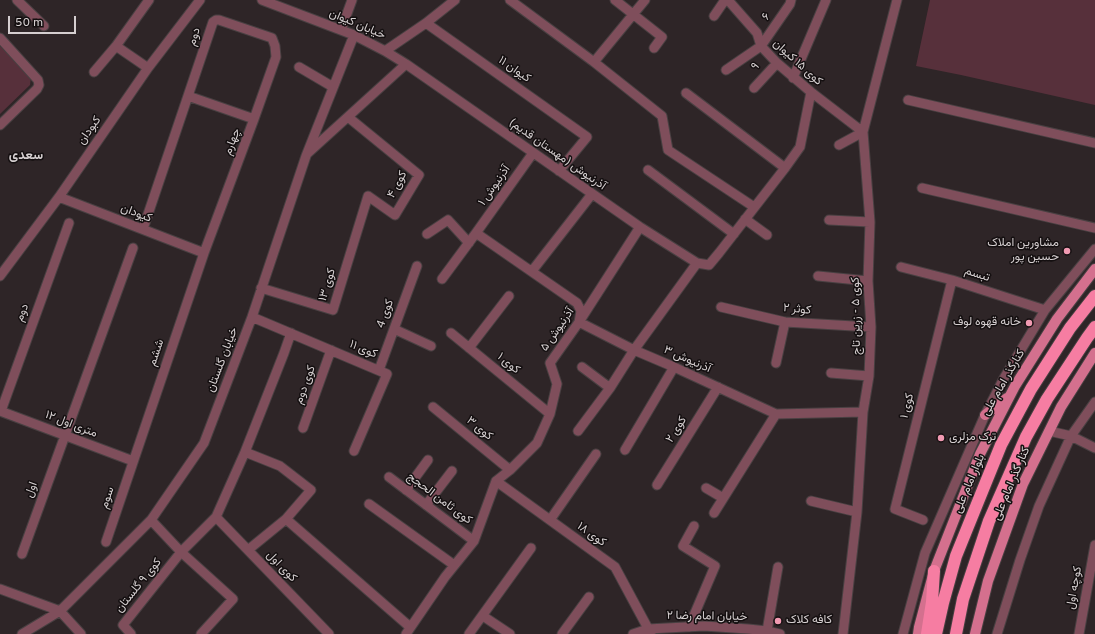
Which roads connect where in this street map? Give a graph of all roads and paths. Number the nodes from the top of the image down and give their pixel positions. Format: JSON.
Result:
{"nodes":[{"id":1,"x":17,"y":0,"type":"edge"},
{"id":2,"x":149,"y":0,"type":"edge"},
{"id":3,"x":200,"y":0,"type":"edge"},
{"id":4,"x":262,"y":0,"type":"edge"},
{"id":5,"x":352,"y":0,"type":"edge"},
{"id":6,"x":455,"y":0,"type":"edge"},
{"id":7,"x":615,"y":0,"type":"edge"},
{"id":8,"x":645,"y":0,"type":"edge"},
{"id":9,"x":726,"y":0,"type":"edge"},
{"id":10,"x":791,"y":0,"type":"edge"},
{"id":11,"x":826,"y":0,"type":"edge"},
{"id":12,"x":897,"y":0,"type":"edge"},
{"id":13,"x":512,"y":1,"type":"edge"},
{"id":14,"x":282,"y":4,"type":"edge"},
{"id":15,"x":634,"y":14,"type":"junction"},
{"id":16,"x":714,"y":16,"type":"dead end"},
{"id":17,"x":426,"y":23,"type":"junction"},
{"id":18,"x":44,"y":26,"type":"dead end"},
{"id":19,"x":341,"y":30,"type":"junction"},
{"id":20,"x":354,"y":35,"type":"junction"},
{"id":21,"x":0,"y":38,"type":"edge"},
{"id":22,"x":272,"y":38,"type":"joint"},
{"id":23,"x":116,"y":46,"type":"junction"},
{"id":24,"x":761,"y":46,"type":"junction"},
{"id":25,"x":654,"y":48,"type":"dead end"},
{"id":26,"x":385,"y":51,"type":"junction"},
{"id":27,"x":594,"y":62,"type":"junction"},
{"id":28,"x":777,"y":63,"type":"junction"},
{"id":29,"x":406,"y":64,"type":"junction"},
{"id":30,"x":299,"y":67,"type":"dead end"},
{"id":31,"x":148,"y":68,"type":"junction"},
{"id":32,"x":726,"y":70,"type":"dead end"},
{"id":33,"x":94,"y":72,"type":"dead end"},
{"id":34,"x":793,"y":78,"type":"junction"},
{"id":35,"x":333,"y":87,"type":"junction"},
{"id":36,"x":754,"y":88,"type":"dead end"},
{"id":37,"x":811,"y":92,"type":"junction"},
{"id":38,"x":686,"y":93,"type":"dead end"},
{"id":39,"x":188,"y":96,"type":"junction"},
{"id":40,"x":908,"y":100,"type":"dead end"},
{"id":41,"x":348,"y":117,"type":"junction"},
{"id":42,"x":254,"y":119,"type":"junction"},
{"id":43,"x":0,"y":125,"type":"edge"},
{"id":44,"x":863,"y":132,"type":"junction"},
{"id":45,"x":1095,"y":143,"type":"edge"},
{"id":46,"x":839,"y":145,"type":"dead end"},
{"id":47,"x":533,"y":152,"type":"junction"},
{"id":48,"x":306,"y":156,"type":"junction"},
{"id":49,"x":785,"y":168,"type":"junction"},
{"id":50,"x":648,"y":170,"type":"dead end"},
{"id":51,"x":560,"y":171,"type":"junction"},
{"id":52,"x":922,"y":188,"type":"dead end"},
{"id":53,"x":592,"y":194,"type":"junction"},
{"id":54,"x":368,"y":196,"type":"joint"},
{"id":55,"x":59,"y":197,"type":"junction"},
{"id":56,"x":754,"y":207,"type":"junction"},
{"id":57,"x":745,"y":219,"type":"junction"},
{"id":58,"x":829,"y":220,"type":"dead end"},
{"id":59,"x":870,"y":222,"type":"junction"},
{"id":60,"x":68,"y":223,"type":"dead end"},
{"id":61,"x":640,"y":227,"type":"junction"},
{"id":62,"x":1095,"y":228,"type":"edge"},
{"id":63,"x":143,"y":230,"type":"junction"},
{"id":64,"x":476,"y":233,"type":"junction"},
{"id":65,"x":427,"y":234,"type":"dead end"},
{"id":66,"x":734,"y":234,"type":"junction"},
{"id":67,"x":767,"y":235,"type":"dead end"},
{"id":68,"x":469,"y":243,"type":"junction"},
{"id":69,"x":133,"y":248,"type":"dead end"},
{"id":70,"x":1095,"y":249,"type":"edge"},
{"id":71,"x":204,"y":253,"type":"junction"},
{"id":72,"x":697,"y":263,"type":"junction"},
{"id":73,"x":417,"y":266,"type":"dead end"},
{"id":74,"x":901,"y":267,"type":"dead end"},
{"id":75,"x":1095,"y":269,"type":"edge"},
{"id":76,"x":532,"y":271,"type":"junction"},
{"id":77,"x":0,"y":276,"type":"edge"},
{"id":78,"x":818,"y":276,"type":"dead end"},
{"id":79,"x":442,"y":279,"type":"dead end"},
{"id":80,"x":952,"y":280,"type":"junction"},
{"id":81,"x":868,"y":281,"type":"junction"},
{"id":82,"x":261,"y":288,"type":"junction"},
{"id":83,"x":509,"y":296,"type":"dead end"},
{"id":84,"x":1095,"y":296,"type":"edge"},
{"id":85,"x":722,"y":307,"type":"dead end"},
{"id":86,"x":1045,"y":310,"type":"junction"},
{"id":87,"x":252,"y":317,"type":"junction"},
{"id":88,"x":579,"y":322,"type":"junction"},
{"id":89,"x":785,"y":322,"type":"junction"},
{"id":90,"x":871,"y":327,"type":"junction"},
{"id":91,"x":1095,"y":327,"type":"edge"},
{"id":92,"x":394,"y":329,"type":"junction"},
{"id":93,"x":291,"y":333,"type":"junction"},
{"id":94,"x":451,"y":333,"type":"dead end"},
{"id":95,"x":432,"y":346,"type":"dead end"},
{"id":96,"x":469,"y":348,"type":"junction"},
{"id":97,"x":331,"y":350,"type":"junction"},
{"id":98,"x":634,"y":350,"type":"junction"},
{"id":99,"x":1095,"y":354,"type":"edge"},
{"id":100,"x":1014,"y":362,"type":"junction"},
{"id":101,"x":776,"y":363,"type":"dead end"},
{"id":102,"x":582,"y":367,"type":"dead end"},
{"id":103,"x":674,"y":367,"type":"junction"},
{"id":104,"x":379,"y":370,"type":"junction"},
{"id":105,"x":831,"y":373,"type":"dead end"},
{"id":106,"x":869,"y":376,"type":"junction"},
{"id":107,"x":1015,"y":386,"type":"junction"},
{"id":108,"x":718,"y":387,"type":"junction"},
{"id":109,"x":610,"y":388,"type":"junction"},
{"id":110,"x":1010,"y":395,"type":"junction"},
{"id":111,"x":1095,"y":402,"type":"edge"},
{"id":112,"x":433,"y":407,"type":"dead end"},
{"id":113,"x":0,"y":411,"type":"edge"},
{"id":114,"x":863,"y":412,"type":"junction"},
{"id":115,"x":550,"y":414,"type":"junction"},
{"id":116,"x":776,"y":414,"type":"junction"},
{"id":117,"x":985,"y":415,"type":"junction"},
{"id":118,"x":303,"y":428,"type":"dead end"},
{"id":119,"x":578,"y":431,"type":"dead end"},
{"id":120,"x":1049,"y":431,"type":"junction"},
{"id":121,"x":65,"y":435,"type":"junction"},
{"id":122,"x":1071,"y":436,"type":"junction"},
{"id":123,"x":1095,"y":448,"type":"edge"},
{"id":124,"x":625,"y":450,"type":"dead end"},
{"id":125,"x":354,"y":451,"type":"dead end"},
{"id":126,"x":245,"y":452,"type":"junction"},
{"id":127,"x":596,"y":454,"type":"dead end"},
{"id":128,"x":428,"y":460,"type":"dead end"},
{"id":129,"x":133,"y":461,"type":"junction"},
{"id":130,"x":510,"y":470,"type":"junction"},
{"id":131,"x":452,"y":471,"type":"dead end"},
{"id":132,"x":389,"y":476,"type":"dead end"},
{"id":133,"x":496,"y":481,"type":"junction"},
{"id":134,"x":657,"y":485,"type":"dead end"},
{"id":135,"x":706,"y":488,"type":"dead end"},
{"id":136,"x":406,"y":490,"type":"junction"},
{"id":137,"x":723,"y":498,"type":"junction"},
{"id":138,"x":812,"y":501,"type":"dead end"},
{"id":139,"x":368,"y":504,"type":"dead end"},
{"id":140,"x":426,"y":505,"type":"junction"},
{"id":141,"x":857,"y":512,"type":"junction"},
{"id":142,"x":714,"y":513,"type":"dead end"},
{"id":143,"x":216,"y":517,"type":"junction"},
{"id":144,"x":286,"y":519,"type":"junction"},
{"id":145,"x":151,"y":520,"type":"junction"},
{"id":146,"x":550,"y":520,"type":"junction"},
{"id":147,"x":923,"y":520,"type":"dead end"},
{"id":148,"x":694,"y":526,"type":"dead end"},
{"id":149,"x":474,"y":541,"type":"junction"},
{"id":150,"x":106,"y":542,"type":"dead end"},
{"id":151,"x":1095,"y":545,"type":"edge"},
{"id":152,"x":531,"y":548,"type":"dead end"},
{"id":153,"x":248,"y":550,"type":"junction"},
{"id":154,"x":181,"y":552,"type":"junction"},
{"id":155,"x":22,"y":554,"type":"dead end"},
{"id":156,"x":454,"y":565,"type":"junction"},
{"id":157,"x":778,"y":567,"type":"dead end"},
{"id":158,"x":934,"y":571,"type":"junction"},
{"id":159,"x":0,"y":590,"type":"edge"},
{"id":160,"x":589,"y":597,"type":"dead end"},
{"id":161,"x":60,"y":611,"type":"junction"},
{"id":162,"x":483,"y":616,"type":"junction"},
{"id":163,"x":689,"y":627,"type":"junction"},
{"id":164,"x":408,"y":631,"type":"edge"},
{"id":165,"x":650,"y":631,"type":"edge"},
{"id":166,"x":767,"y":631,"type":"junction"},
{"id":167,"x":323,"y":632,"type":"edge"},
{"id":168,"x":22,"y":634,"type":"edge"},
{"id":169,"x":81,"y":634,"type":"edge"},
{"id":170,"x":131,"y":634,"type":"edge"},
{"id":171,"x":200,"y":634,"type":"edge"},
{"id":172,"x":470,"y":634,"type":"edge"},
{"id":173,"x":510,"y":634,"type":"edge"},
{"id":174,"x":562,"y":634,"type":"edge"},
{"id":175,"x":633,"y":634,"type":"edge"},
{"id":176,"x":780,"y":634,"type":"edge"},
{"id":177,"x":843,"y":634,"type":"edge"},
{"id":178,"x":903,"y":634,"type":"edge"},
{"id":179,"x":918,"y":634,"type":"edge"},
{"id":180,"x":927,"y":634,"type":"edge"},
{"id":181,"x":936,"y":634,"type":"edge"},
{"id":182,"x":956,"y":634,"type":"edge"},
{"id":183,"x":975,"y":634,"type":"edge"},
{"id":184,"x":997,"y":634,"type":"edge"},
{"id":185,"x":1080,"y":634,"type":"edge"}],
"edges":[{"from":1,"to":18,"type":"street"},
{"from":2,"to":23,"type":"street"},
{"from":3,"to":31,"type":"street","name":"کبودان"},
{"from":4,"to":14,"type":"street","name":"خیابان کیوان"},
{"from":5,"to":19,"type":"street"},
{"from":6,"to":17,"type":"street","name":"خیابان کیوان"},
{"from":7,"to":15,"type":"street"},
{"from":8,"to":15,"type":"street"},
{"from":9,"to":16,"type":"street"},
{"from":9,"to":24,"type":"street","name":"کوی ۱۵ کیوان"},
{"from":10,"to":24,"type":"street","name":"۶"},
{"from":11,"to":34,"type":"street"},
{"from":12,"to":44,"type":"street","name":"کوی ۵ - زرین تاج"},
{"from":13,"to":27,"type":"street"},
{"from":14,"to":19,"type":"street","name":"خیابان کیوان"},
{"from":15,"to":25,"type":"street"},
{"from":15,"to":27,"type":"street"},
{"from":17,"to":26,"type":"street","name":"خیابان کیوان"},
{"from":17,"to":51,"type":"street","name":"کیوان ۱۱"},
{"from":19,"to":20,"type":"street","name":"خیابان کیوان"},
{"from":20,"to":26,"type":"street","name":"خیابان کیوان"},
{"from":20,"to":35,"type":"street","name":"خیابان گلستان"},
{"from":21,"to":43,"type":"street"},
{"from":22,"to":39,"type":"street","name":"دوم"},
{"from":22,"to":42,"type":"street","name":"چهارم"},
{"from":23,"to":31,"type":"street"},
{"from":23,"to":33,"type":"street"},
{"from":24,"to":28,"type":"street","name":"کوی ۱۵ کیوان"},
{"from":24,"to":32,"type":"street"},
{"from":26,"to":29,"type":"street","name":"آذرنیوش (مهستان قدیم)"},
{"from":27,"to":56,"type":"street"},
{"from":28,"to":34,"type":"street","name":"کوی ۱۵ کیوان"},
{"from":28,"to":36,"type":"street","name":"۹"},
{"from":29,"to":41,"type":"street"},
{"from":29,"to":47,"type":"street","name":"آذرنیوش (مهستان قدیم)"},
{"from":30,"to":35,"type":"street"},
{"from":31,"to":55,"type":"street","name":"کبودان"},
{"from":34,"to":37,"type":"street","name":"کوی ۱۵ کیوان"},
{"from":35,"to":48,"type":"street","name":"خیابان گلستان"},
{"from":37,"to":44,"type":"street","name":"کوی ۱۵ کیوان"},
{"from":37,"to":49,"type":"street"},
{"from":38,"to":49,"type":"street"},
{"from":39,"to":42,"type":"street"},
{"from":39,"to":63,"type":"street","name":"دوم"},
{"from":40,"to":45,"type":"street"},
{"from":41,"to":48,"type":"street"},
{"from":41,"to":54,"type":"street","name":"کوی ۴"},
{"from":42,"to":71,"type":"street","name":"چهارم"},
{"from":44,"to":46,"type":"street"},
{"from":44,"to":59,"type":"street","name":"کوی ۵ - زرین تاج"},
{"from":47,"to":51,"type":"street","name":"آذرنیوش (مهستان قدیم)"},
{"from":47,"to":64,"type":"street","name":"آذرنیوش ۱"},
{"from":48,"to":82,"type":"street","name":"خیابان گلستان"},
{"from":49,"to":56,"type":"street"},
{"from":50,"to":66,"type":"street"},
{"from":51,"to":53,"type":"street","name":"آذرنیوش (مهستان قدیم)"},
{"from":52,"to":62,"type":"street"},
{"from":53,"to":61,"type":"street","name":"آذرنیوش (مهستان قدیم)"},
{"from":53,"to":76,"type":"street"},
{"from":54,"to":82,"type":"street","name":"کوی ۱۳"},
{"from":55,"to":63,"type":"street","name":"کیودان"},
{"from":55,"to":77,"type":"street","name":"کبودان"},
{"from":56,"to":57,"type":"street"},
{"from":57,"to":66,"type":"street"},
{"from":57,"to":67,"type":"street"},
{"from":58,"to":59,"type":"street"},
{"from":59,"to":81,"type":"street","name":"کوی ۵ - زرین تاج"},
{"from":60,"to":113,"type":"street","name":"دوم"},
{"from":61,"to":72,"type":"street","name":"آذرنیوش (مهستان قدیم)"},
{"from":61,"to":88,"type":"street","name":"آذرنیوش ۵"},
{"from":63,"to":71,"type":"street","name":"کیودان"},
{"from":64,"to":68,"type":"street","name":"آذرنیوش ۱"},
{"from":64,"to":76,"type":"street"},
{"from":65,"to":68,"type":"street"},
{"from":66,"to":72,"type":"street"},
{"from":68,"to":79,"type":"street","name":"آذرنیوش ۱"},
{"from":69,"to":121,"type":"street"},
{"from":70,"to":86,"type":"street"},
{"from":71,"to":129,"type":"street","name":"ششم"},
{"from":72,"to":98,"type":"street"},
{"from":73,"to":92,"type":"street","name":"کوی 4"},
{"from":74,"to":80,"type":"street","name":"تبسم"},
{"from":75,"to":107,"type":"main road","name":"کنارگذر امام علی"},
{"from":76,"to":88,"type":"street"},
{"from":78,"to":81,"type":"street"},
{"from":80,"to":86,"type":"street","name":"تبسم"},
{"from":80,"to":147,"type":"street","name":"کوی ۱"},
{"from":81,"to":90,"type":"street","name":"کوی ۵ - زرین تاج"},
{"from":82,"to":87,"type":"street","name":"خیابان گلستان"},
{"from":83,"to":96,"type":"street"},
{"from":84,"to":181,"type":"highway","name":"بلوار امام علی"},
{"from":85,"to":89,"type":"street","name":"کوثر ۲"},
{"from":86,"to":100,"type":"street"},
{"from":87,"to":93,"type":"street","name":"کوی ۱۱"},
{"from":87,"to":145,"type":"street","name":"خیابان گلستان"},
{"from":88,"to":98,"type":"street","name":"آذرنیوش ۳"},
{"from":88,"to":115,"type":"street","name":"آذرنیوش ۵"},
{"from":89,"to":90,"type":"street","name":"کوثر ۲"},
{"from":89,"to":101,"type":"street"},
{"from":90,"to":106,"type":"street","name":"کوی ۵ - زرین تاج"},
{"from":91,"to":182,"type":"highway"},
{"from":92,"to":95,"type":"street"},
{"from":92,"to":104,"type":"street","name":"کوی 4"},
{"from":93,"to":97,"type":"street","name":"کوی ۱۱"},
{"from":93,"to":126,"type":"street"},
{"from":94,"to":96,"type":"street","name":"کوی ۱"},
{"from":96,"to":115,"type":"street","name":"کوی ۱"},
{"from":97,"to":104,"type":"street","name":"کوی ۱۱"},
{"from":97,"to":118,"type":"street","name":"کوی دوم"},
{"from":98,"to":103,"type":"street","name":"آذرنیوش ۳"},
{"from":98,"to":109,"type":"street"},
{"from":99,"to":120,"type":"main road","name":"کنار گذر امام علی"},
{"from":100,"to":107,"type":"street"},
{"from":100,"to":117,"type":"street"},
{"from":102,"to":109,"type":"street"},
{"from":103,"to":108,"type":"street","name":"آذرنیوش ۳"},
{"from":103,"to":124,"type":"street"},
{"from":104,"to":125,"type":"street","name":"کوی ۱۱"},
{"from":105,"to":106,"type":"street"},
{"from":106,"to":114,"type":"street","name":"کوی ۵ - زرین تاج"},
{"from":107,"to":110,"type":"main road","name":"کنارگذر امام علی"},
{"from":108,"to":116,"type":"street","name":"آذرنیوش ۳"},
{"from":108,"to":134,"type":"street","name":"کوی ۲"},
{"from":109,"to":119,"type":"street"},
{"from":110,"to":117,"type":"main road"},
{"from":110,"to":158,"type":"main road","name":"کنارگذر امام علی"},
{"from":111,"to":122,"type":"street"},
{"from":112,"to":130,"type":"street","name":"کوی ۳"},
{"from":113,"to":121,"type":"street","name":"۱۲ متری اول"},
{"from":114,"to":116,"type":"street","name":"آذرنیوش ۳"},
{"from":114,"to":141,"type":"street","name":"کوی ۵ - زرین تاج"},
{"from":115,"to":130,"type":"street","name":"آذرنیوش ۵"},
{"from":116,"to":137,"type":"street"},
{"from":117,"to":178,"type":"street"},
{"from":120,"to":122,"type":"street"},
{"from":120,"to":183,"type":"main road","name":"کنار گذر امام علی"},
{"from":121,"to":129,"type":"street","name":"۱۲ متری اول"},
{"from":121,"to":155,"type":"street","name":"اول"},
{"from":122,"to":123,"type":"street"},
{"from":122,"to":184,"type":"street"},
{"from":126,"to":143,"type":"street"},
{"from":126,"to":144,"type":"street"},
{"from":127,"to":146,"type":"street"},
{"from":128,"to":136,"type":"street"},
{"from":129,"to":150,"type":"street","name":"سوم"},
{"from":130,"to":133,"type":"street","name":"آذرنیوش ۵"},
{"from":131,"to":140,"type":"street"},
{"from":132,"to":136,"type":"street","name":"کوی ثامن الحجج"},
{"from":133,"to":146,"type":"street","name":"کوی ۱۸"},
{"from":133,"to":149,"type":"street"},
{"from":135,"to":137,"type":"street"},
{"from":136,"to":140,"type":"street","name":"کوی ثامن الحجج"},
{"from":137,"to":142,"type":"street"},
{"from":138,"to":141,"type":"street"},
{"from":139,"to":156,"type":"street"},
{"from":140,"to":149,"type":"street","name":"کوی ثامن الحجج"},
{"from":141,"to":177,"type":"street","name":"کوی ۵ - زرین تاج"},
{"from":143,"to":153,"type":"street","name":"کوی اول"},
{"from":143,"to":154,"type":"street","name":"کوی ۹ گلستان"},
{"from":144,"to":153,"type":"street"},
{"from":144,"to":164,"type":"street"},
{"from":145,"to":154,"type":"street"},
{"from":145,"to":161,"type":"street","name":"خیابان گلستان"},
{"from":146,"to":165,"type":"street","name":"کوی ۱۸"},
{"from":148,"to":163,"type":"street"},
{"from":149,"to":156,"type":"street"},
{"from":151,"to":185,"type":"street","name":"کوچه اول"},
{"from":152,"to":162,"type":"street"},
{"from":153,"to":167,"type":"street","name":"کوی اول"},
{"from":154,"to":170,"type":"street","name":"کوی ۹ گلستان"},
{"from":154,"to":171,"type":"street"},
{"from":156,"to":164,"type":"street"},
{"from":157,"to":166,"type":"street"},
{"from":158,"to":179,"type":"main road","name":"کنارگذر امام علی"},
{"from":158,"to":180,"type":"highway"},
{"from":159,"to":161,"type":"street"},
{"from":160,"to":174,"type":"street"},
{"from":161,"to":168,"type":"street","name":"خیابان گلستان"},
{"from":161,"to":169,"type":"street"},
{"from":162,"to":172,"type":"street"},
{"from":162,"to":173,"type":"street"},
{"from":163,"to":165,"type":"street","name":"خیابان امام رضا ۲"},
{"from":163,"to":166,"type":"street","name":"خیابان امام رضا ۲"},
{"from":165,"to":175,"type":"street","name":"خیابان امام رضا ۲"},
{"from":166,"to":176,"type":"street","name":"خیابان امام رضا ۲"}]}
